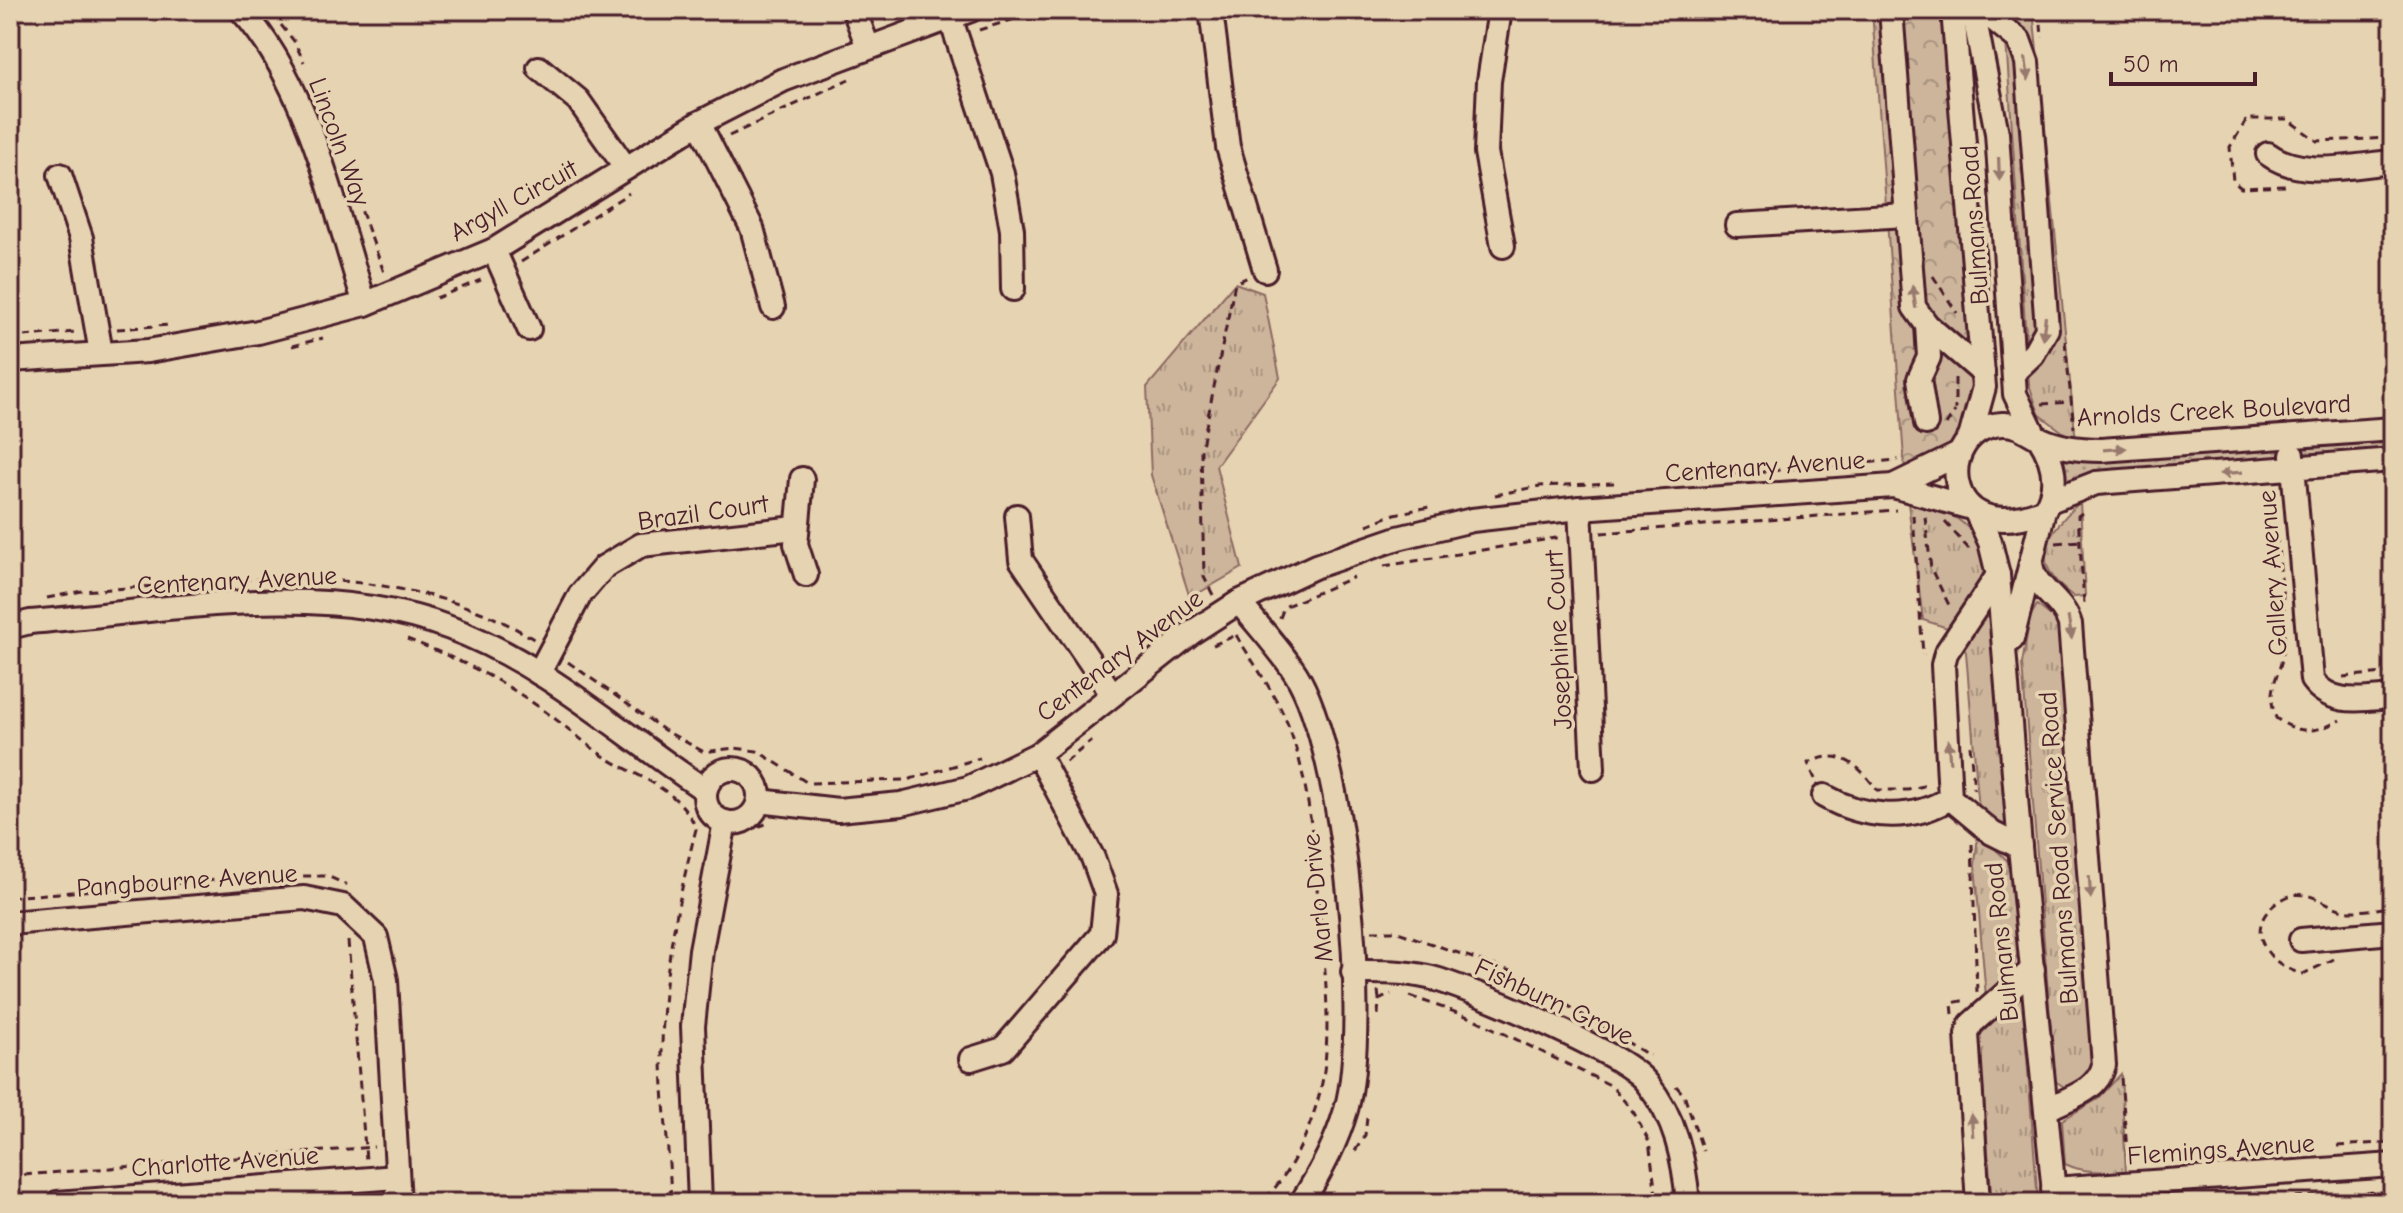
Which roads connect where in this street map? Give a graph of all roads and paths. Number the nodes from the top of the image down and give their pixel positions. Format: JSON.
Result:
{"nodes":[{"id":1,"x":214,"y":10,"type":"edge"},
{"id":2,"x":882,"y":10,"type":"edge"},
{"id":3,"x":1211,"y":10,"type":"edge"},
{"id":4,"x":1500,"y":10,"type":"edge"},
{"id":5,"x":1891,"y":10,"type":"edge"},
{"id":6,"x":1953,"y":10,"type":"edge"},
{"id":7,"x":1973,"y":10,"type":"edge"},
{"id":8,"x":1982,"y":10,"type":"edge"},
{"id":9,"x":2029,"y":10,"type":"edge"},
{"id":10,"x":2040,"y":10,"type":"edge"},
{"id":11,"x":232,"y":14,"type":"edge"},
{"id":12,"x":961,"y":14,"type":"edge"},
{"id":13,"x":861,"y":29,"type":"edge"},
{"id":14,"x":539,"y":68,"type":"dead end"},
{"id":15,"x":699,"y":123,"type":"junction"},
{"id":16,"x":2268,"y":154,"type":"dead end"},
{"id":17,"x":2393,"y":162,"type":"edge"},
{"id":18,"x":626,"y":168,"type":"junction"},
{"id":19,"x":60,"y":175,"type":"dead end"},
{"id":20,"x":1906,"y":215,"type":"junction"},
{"id":21,"x":1737,"y":225,"type":"dead end"},
{"id":22,"x":1503,"y":246,"type":"dead end"},
{"id":23,"x":494,"y":250,"type":"junction"},
{"id":24,"x":1930,"y":269,"type":"dead end"},
{"id":25,"x":1265,"y":270,"type":"joint"},
{"id":26,"x":1013,"y":289,"type":"dead end"},
{"id":27,"x":365,"y":304,"type":"junction"},
{"id":28,"x":773,"y":307,"type":"dead end"},
{"id":29,"x":170,"y":325,"type":"dead end"},
{"id":30,"x":1927,"y":325,"type":"junction"},
{"id":31,"x":529,"y":329,"type":"dead end"},
{"id":32,"x":10,"y":337,"type":"edge"},
{"id":33,"x":100,"y":342,"type":"junction"},
{"id":34,"x":1957,"y":350,"type":"junction"},
{"id":35,"x":1929,"y":357,"type":"junction"},
{"id":36,"x":10,"y":360,"type":"edge"},
{"id":37,"x":2014,"y":372,"type":"junction"},
{"id":38,"x":1983,"y":373,"type":"junction"},
{"id":39,"x":1955,"y":410,"type":"dead end"},
{"id":40,"x":1926,"y":423,"type":"dead end"},
{"id":41,"x":2393,"y":429,"type":"edge"},
{"id":42,"x":2036,"y":436,"type":"junction"},
{"id":43,"x":2291,"y":436,"type":"junction"},
{"id":44,"x":1965,"y":446,"type":"junction"},
{"id":45,"x":1910,"y":460,"type":"dead end"},
{"id":46,"x":2393,"y":460,"type":"edge"},
{"id":47,"x":2293,"y":468,"type":"junction"},
{"id":48,"x":802,"y":479,"type":"dead end"},
{"id":49,"x":1665,"y":480,"type":"dead end"},
{"id":50,"x":1619,"y":483,"type":"dead end"},
{"id":51,"x":1893,"y":486,"type":"junction"},
{"id":52,"x":1482,"y":497,"type":"dead end"},
{"id":53,"x":2047,"y":505,"type":"junction"},
{"id":54,"x":1439,"y":506,"type":"dead end"},
{"id":55,"x":1580,"y":508,"type":"junction"},
{"id":56,"x":1898,"y":510,"type":"dead end"},
{"id":57,"x":1974,"y":510,"type":"junction"},
{"id":58,"x":1925,"y":514,"type":"dead end"},
{"id":59,"x":1913,"y":515,"type":"dead end"},
{"id":60,"x":1017,"y":516,"type":"dead end"},
{"id":61,"x":1366,"y":525,"type":"dead end"},
{"id":62,"x":796,"y":528,"type":"junction"},
{"id":63,"x":1582,"y":534,"type":"junction"},
{"id":64,"x":2031,"y":564,"type":"junction"},
{"id":65,"x":1371,"y":569,"type":"dead end"},
{"id":66,"x":1359,"y":574,"type":"dead end"},
{"id":67,"x":806,"y":575,"type":"dead end"},
{"id":68,"x":1998,"y":575,"type":"junction"},
{"id":69,"x":236,"y":581,"type":"dead end"},
{"id":70,"x":188,"y":584,"type":"dead end"},
{"id":71,"x":39,"y":600,"type":"dead end"},
{"id":72,"x":1231,"y":608,"type":"junction"},
{"id":73,"x":1186,"y":611,"type":"dead end"},
{"id":74,"x":10,"y":627,"type":"edge"},
{"id":75,"x":1283,"y":627,"type":"dead end"},
{"id":76,"x":395,"y":634,"type":"dead end"},
{"id":77,"x":1236,"y":635,"type":"dead end"},
{"id":78,"x":1957,"y":636,"type":"junction"},
{"id":79,"x":1140,"y":645,"type":"dead end"},
{"id":80,"x":551,"y":650,"type":"junction"},
{"id":81,"x":1923,"y":666,"type":"dead end"},
{"id":82,"x":2393,"y":672,"type":"edge"},
{"id":83,"x":539,"y":673,"type":"junction"},
{"id":84,"x":2337,"y":674,"type":"dead end"},
{"id":85,"x":2007,"y":676,"type":"junction"},
{"id":86,"x":1112,"y":694,"type":"junction"},
{"id":87,"x":2393,"y":697,"type":"edge"},
{"id":88,"x":1969,"y":742,"type":"dead end"},
{"id":89,"x":1038,"y":754,"type":"junction"},
{"id":90,"x":987,"y":756,"type":"dead end"},
{"id":91,"x":1593,"y":769,"type":"dead end"},
{"id":92,"x":1928,"y":785,"type":"dead end"},
{"id":93,"x":705,"y":790,"type":"junction"},
{"id":94,"x":1824,"y":796,"type":"joint"},
{"id":95,"x":1950,"y":798,"type":"junction"},
{"id":96,"x":759,"y":801,"type":"junction"},
{"id":97,"x":1973,"y":816,"type":"junction"},
{"id":98,"x":725,"y":822,"type":"junction"},
{"id":99,"x":2020,"y":847,"type":"junction"},
{"id":100,"x":351,"y":888,"type":"dead end"},
{"id":101,"x":2311,"y":896,"type":"dead end"},
{"id":102,"x":10,"y":897,"type":"edge"},
{"id":103,"x":2393,"y":907,"type":"edge"},
{"id":104,"x":10,"y":923,"type":"edge"},
{"id":105,"x":1364,"y":931,"type":"dead end"},
{"id":106,"x":2393,"y":932,"type":"edge"},
{"id":107,"x":346,"y":937,"type":"dead end"},
{"id":108,"x":2301,"y":940,"type":"dead end"},
{"id":109,"x":2033,"y":969,"type":"junction"},
{"id":110,"x":1353,"y":972,"type":"junction"},
{"id":111,"x":1377,"y":972,"type":"junction"},
{"id":112,"x":1379,"y":1000,"type":"junction"},
{"id":113,"x":1953,"y":1019,"type":"dead end"},
{"id":114,"x":1377,"y":1024,"type":"dead end"},
{"id":115,"x":971,"y":1059,"type":"dead end"},
{"id":116,"x":1368,"y":1103,"type":"dead end"},
{"id":117,"x":2046,"y":1110,"type":"junction"},
{"id":118,"x":1350,"y":1159,"type":"dead end"},
{"id":119,"x":2393,"y":1165,"type":"edge"},
{"id":120,"x":10,"y":1176,"type":"edge"},
{"id":121,"x":397,"y":1177,"type":"junction"},
{"id":122,"x":2393,"y":1191,"type":"edge"},
{"id":123,"x":2054,"y":1196,"type":"edge"},
{"id":124,"x":57,"y":1203,"type":"edge"},
{"id":125,"x":399,"y":1203,"type":"edge"},
{"id":126,"x":671,"y":1203,"type":"edge"},
{"id":127,"x":700,"y":1203,"type":"edge"},
{"id":128,"x":1261,"y":1203,"type":"edge"},
{"id":129,"x":1301,"y":1203,"type":"edge"},
{"id":130,"x":1657,"y":1203,"type":"edge"},
{"id":131,"x":1688,"y":1203,"type":"edge"},
{"id":132,"x":1978,"y":1203,"type":"edge"},
{"id":133,"x":2197,"y":1203,"type":"edge"}],
"edges":[{"from":1,"to":11,"type":"path"},
{"from":2,"to":13,"type":"path"},
{"from":3,"to":25,"type":"street"},
{"from":4,"to":22,"type":"street"},
{"from":5,"to":20,"type":"street"},
{"from":6,"to":38,"type":"street","name":"Bulmans Road"},
{"from":7,"to":37,"type":"street","name":"Bulmans Road","one_way":true},
{"from":8,"to":37,"type":"street","one_way":true},
{"from":9,"to":10,"type":"path"},
{"from":11,"to":27,"type":"street","name":"Lincoln Way"},
{"from":12,"to":13,"type":"street","name":"Argyll Circuit"},
{"from":12,"to":26,"type":"street"},
{"from":13,"to":15,"type":"street","name":"Argyll Circuit"},
{"from":14,"to":18,"type":"street"},
{"from":15,"to":18,"type":"street","name":"Argyll Circuit"},
{"from":15,"to":28,"type":"street"},
{"from":16,"to":17,"type":"street"},
{"from":18,"to":23,"type":"street","name":"Argyll Circuit"},
{"from":19,"to":33,"type":"street"},
{"from":20,"to":21,"type":"street"},
{"from":30,"to":20,"type":"street","one_way":true},
{"from":23,"to":27,"type":"street","name":"Argyll Circuit"},
{"from":23,"to":31,"type":"street"},
{"from":24,"to":34,"type":"path"},
{"from":25,"to":72,"type":"path"},
{"from":27,"to":33,"type":"street","name":"Argyll Circuit"},
{"from":29,"to":33,"type":"path"},
{"from":30,"to":34,"type":"street"},
{"from":30,"to":35,"type":"street"},
{"from":32,"to":33,"type":"path"},
{"from":33,"to":36,"type":"street","name":"Argyll Circuit"},
{"from":34,"to":35,"type":"street"},
{"from":34,"to":38,"type":"street"},
{"from":34,"to":39,"type":"path"},
{"from":35,"to":40,"type":"street"},
{"from":37,"to":42,"type":"street","name":"Bulmans Road"},
{"from":38,"to":44,"type":"street","name":"Bulmans Road"},
{"from":41,"to":43,"type":"street","name":"Arnolds Creek Boulevard"},
{"from":42,"to":43,"type":"street","name":"Arnolds Creek Boulevard","one_way":true},
{"from":42,"to":44,"type":"street"},
{"from":42,"to":53,"type":"street"},
{"from":43,"to":47,"type":"street"},
{"from":44,"to":51,"type":"street","name":"Centenary Avenue"},
{"from":44,"to":57,"type":"street"},
{"from":45,"to":49,"type":"path"},
{"from":46,"to":47,"type":"street"},
{"from":47,"to":53,"type":"street","one_way":true},
{"from":47,"to":87,"type":"street","name":"Gallery Avenue"},
{"from":48,"to":62,"type":"street","name":"Brazil Court"},
{"from":50,"to":52,"type":"path"},
{"from":51,"to":55,"type":"street","name":"Centenary Avenue"},
{"from":51,"to":57,"type":"street","name":"Centenary Avenue"},
{"from":53,"to":57,"type":"street"},
{"from":53,"to":64,"type":"street","name":"Bulmans Road"},
{"from":54,"to":61,"type":"path"},
{"from":55,"to":63,"type":"street","name":"Josephine Court"},
{"from":55,"to":72,"type":"street","name":"Centenary Avenue"},
{"from":56,"to":63,"type":"path"},
{"from":57,"to":68,"type":"street","name":"Bulmans Road"},
{"from":58,"to":78,"type":"path"},
{"from":59,"to":81,"type":"path"},
{"from":60,"to":86,"type":"street"},
{"from":62,"to":67,"type":"street","name":"Brazil Court"},
{"from":62,"to":80,"type":"street","name":"Brazil Court"},
{"from":63,"to":65,"type":"path"},
{"from":63,"to":91,"type":"street","name":"Josephine Court"},
{"from":64,"to":85,"type":"street","name":"Bulmans Road"},
{"from":64,"to":117,"type":"street","name":"Bulmans Road Service Road","one_way":true},
{"from":66,"to":75,"type":"path"},
{"from":68,"to":78,"type":"street"},
{"from":68,"to":85,"type":"street","name":"Bulmans Road"},
{"from":69,"to":80,"type":"path"},
{"from":70,"to":71,"type":"path"},
{"from":72,"to":86,"type":"street","name":"Centenary Avenue"},
{"from":72,"to":110,"type":"street","name":"Marlo Drive"},
{"from":73,"to":79,"type":"path"},
{"from":74,"to":83,"type":"street","name":"Centenary Avenue"},
{"from":76,"to":126,"type":"path"},
{"from":77,"to":128,"type":"path"},
{"from":95,"to":78,"type":"street","one_way":true},
{"from":80,"to":83,"type":"street","name":"Brazil Court"},
{"from":80,"to":90,"type":"path"},
{"from":82,"to":84,"type":"path"},
{"from":83,"to":93,"type":"street","name":"Centenary Avenue"},
{"from":85,"to":99,"type":"street","name":"Bulmans Road"},
{"from":86,"to":89,"type":"street","name":"Centenary Avenue"},
{"from":88,"to":97,"type":"path"},
{"from":89,"to":96,"type":"street","name":"Centenary Avenue"},
{"from":89,"to":115,"type":"street"},
{"from":92,"to":94,"type":"path"},
{"from":93,"to":96,"type":"street"},
{"from":93,"to":98,"type":"street"},
{"from":94,"to":95,"type":"street"},
{"from":95,"to":97,"type":"street","name":"Bulmans Road Service Road"},
{"from":96,"to":98,"type":"street"},
{"from":97,"to":99,"type":"street","name":"Bulmans Road Service Road"},
{"from":97,"to":113,"type":"path"},
{"from":98,"to":127,"type":"street"},
{"from":99,"to":109,"type":"street","name":"Bulmans Road"},
{"from":100,"to":102,"type":"path"},
{"from":101,"to":103,"type":"path"},
{"from":104,"to":121,"type":"street","name":"Pangbourne Avenue"},
{"from":105,"to":111,"type":"path"},
{"from":106,"to":108,"type":"street"},
{"from":107,"to":120,"type":"path"},
{"from":109,"to":117,"type":"street","name":"Bulmans Road"},
{"from":132,"to":109,"type":"street","name":"Bulmans Road Service Road","one_way":true},
{"from":110,"to":111,"type":"street","name":"Fishburn Grove"},
{"from":110,"to":129,"type":"street","name":"Marlo Drive"},
{"from":111,"to":112,"type":"path"},
{"from":111,"to":131,"type":"street","name":"Fishburn Grove"},
{"from":112,"to":114,"type":"path"},
{"from":112,"to":130,"type":"path"},
{"from":116,"to":118,"type":"path"},
{"from":117,"to":123,"type":"street","name":"Bulmans Road"},
{"from":119,"to":123,"type":"street","name":"Flemings Avenue"},
{"from":121,"to":124,"type":"street","name":"Charlotte Avenue"},
{"from":121,"to":125,"type":"street","name":"Pangbourne Avenue"},
{"from":122,"to":133,"type":"path"}]}
